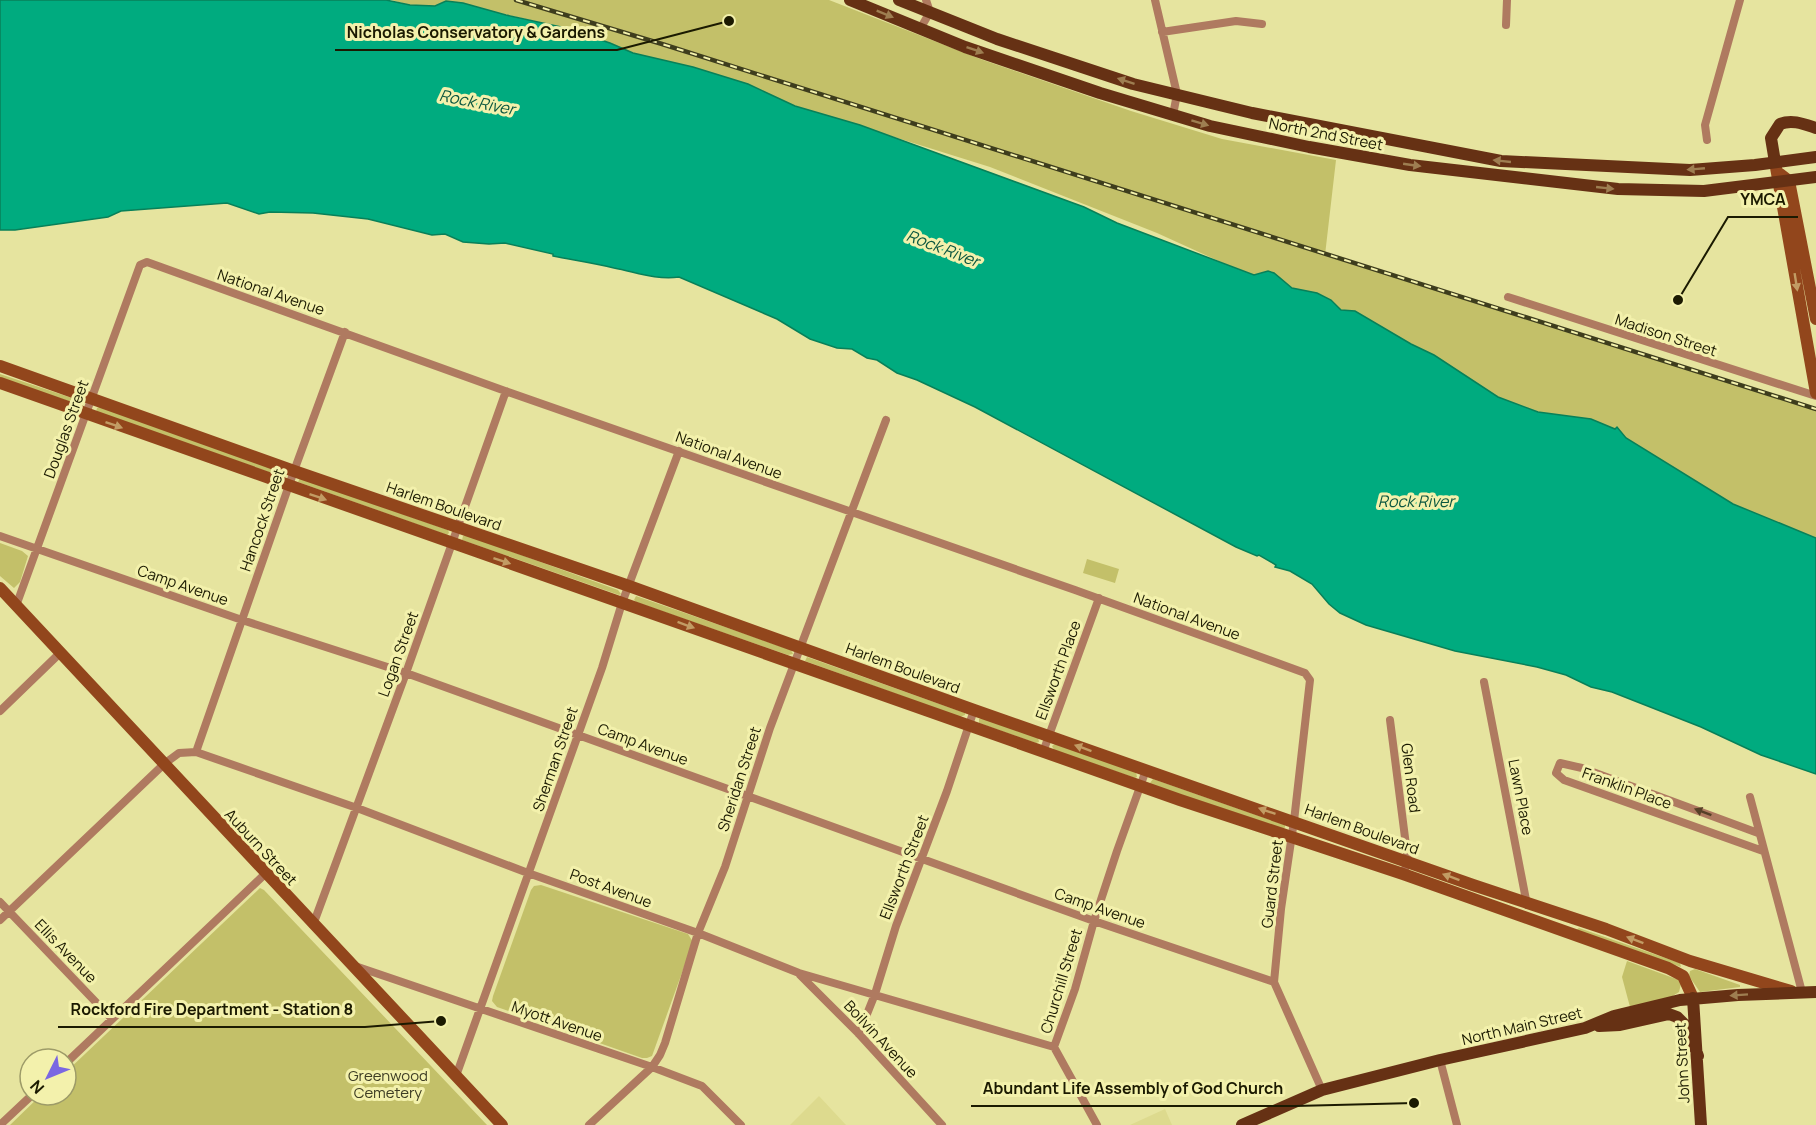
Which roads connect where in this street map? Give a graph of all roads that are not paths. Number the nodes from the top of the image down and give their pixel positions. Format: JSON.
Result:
{"nodes":[{"id":1,"x":850,"y":0,"type":"edge"},
{"id":2,"x":899,"y":0,"type":"edge"},
{"id":3,"x":1155,"y":0,"type":"edge"},
{"id":4,"x":1508,"y":0,"type":"edge"},
{"id":5,"x":1740,"y":0,"type":"edge"},
{"id":6,"x":928,"y":6,"type":"edge"},
{"id":7,"x":1262,"y":24,"type":"dead end"},
{"id":8,"x":1506,"y":25,"type":"dead end"},
{"id":9,"x":920,"y":28,"type":"junction"},
{"id":10,"x":1162,"y":32,"type":"junction"},
{"id":11,"x":1177,"y":94,"type":"junction"},
{"id":12,"x":1173,"y":115,"type":"junction"},
{"id":13,"x":1816,"y":128,"type":"edge"},
{"id":14,"x":1707,"y":140,"type":"dead end"},
{"id":15,"x":1816,"y":150,"type":"edge"},
{"id":16,"x":1816,"y":157,"type":"edge"},
{"id":17,"x":1780,"y":175,"type":"junction"},
{"id":18,"x":1814,"y":177,"type":"edge"},
{"id":19,"x":143,"y":263,"type":"joint"},
{"id":20,"x":1508,"y":297,"type":"dead end"},
{"id":21,"x":1816,"y":319,"type":"edge"},
{"id":22,"x":345,"y":332,"type":"junction"},
{"id":23,"x":1810,"y":335,"type":"edge"},
{"id":24,"x":0,"y":366,"type":"edge"},
{"id":25,"x":0,"y":383,"type":"edge"},
{"id":26,"x":506,"y":391,"type":"junction"},
{"id":27,"x":1816,"y":394,"type":"edge"},
{"id":28,"x":92,"y":398,"type":"junction"},
{"id":29,"x":86,"y":414,"type":"junction"},
{"id":30,"x":886,"y":420,"type":"dead end"},
{"id":31,"x":679,"y":451,"type":"junction"},
{"id":32,"x":294,"y":471,"type":"junction"},
{"id":33,"x":288,"y":486,"type":"junction"},
{"id":34,"x":851,"y":512,"type":"junction"},
{"id":35,"x":458,"y":527,"type":"junction"},
{"id":36,"x":0,"y":536,"type":"edge"},
{"id":37,"x":452,"y":544,"type":"junction"},
{"id":38,"x":36,"y":549,"type":"junction"},
{"id":39,"x":629,"y":586,"type":"junction"},
{"id":40,"x":0,"y":588,"type":"edge"},
{"id":41,"x":1099,"y":598,"type":"junction"},
{"id":42,"x":622,"y":603,"type":"junction"},
{"id":43,"x":16,"y":606,"type":"junction"},
{"id":44,"x":242,"y":620,"type":"junction"},
{"id":45,"x":801,"y":647,"type":"junction"},
{"id":46,"x":60,"y":653,"type":"junction"},
{"id":47,"x":794,"y":664,"type":"junction"},
{"id":48,"x":406,"y":673,"type":"junction"},
{"id":49,"x":1305,"y":673,"type":"joint"},
{"id":50,"x":1484,"y":682,"type":"dead end"},
{"id":51,"x":974,"y":710,"type":"junction"},
{"id":52,"x":0,"y":711,"type":"edge"},
{"id":53,"x":1390,"y":720,"type":"dead end"},
{"id":54,"x":969,"y":726,"type":"junction"},
{"id":55,"x":578,"y":735,"type":"junction"},
{"id":56,"x":1048,"y":735,"type":"junction"},
{"id":57,"x":196,"y":752,"type":"junction"},
{"id":58,"x":1043,"y":752,"type":"junction"},
{"id":59,"x":164,"y":764,"type":"junction"},
{"id":60,"x":1146,"y":770,"type":"junction"},
{"id":61,"x":1140,"y":786,"type":"junction"},
{"id":62,"x":749,"y":797,"type":"junction"},
{"id":63,"x":1750,"y":797,"type":"dead end"},
{"id":64,"x":357,"y":808,"type":"junction"},
{"id":65,"x":1294,"y":820,"type":"junction"},
{"id":66,"x":1758,"y":833,"type":"junction"},
{"id":67,"x":1291,"y":837,"type":"junction"},
{"id":68,"x":1763,"y":851,"type":"junction"},
{"id":69,"x":922,"y":858,"type":"junction"},
{"id":70,"x":1408,"y":861,"type":"junction"},
{"id":71,"x":528,"y":873,"type":"junction"},
{"id":72,"x":265,"y":874,"type":"junction"},
{"id":73,"x":1403,"y":874,"type":"junction"},
{"id":74,"x":0,"y":902,"type":"edge"},
{"id":75,"x":1528,"y":902,"type":"junction"},
{"id":76,"x":9,"y":912,"type":"junction"},
{"id":77,"x":1523,"y":917,"type":"junction"},
{"id":78,"x":0,"y":920,"type":"edge"},
{"id":79,"x":1094,"y":921,"type":"junction"},
{"id":80,"x":313,"y":925,"type":"junction"},
{"id":81,"x":698,"y":933,"type":"junction"},
{"id":82,"x":1690,"y":961,"type":"junction"},
{"id":83,"x":350,"y":964,"type":"junction"},
{"id":84,"x":799,"y":974,"type":"junction"},
{"id":85,"x":1683,"y":976,"type":"junction"},
{"id":86,"x":1274,"y":982,"type":"junction"},
{"id":87,"x":1800,"y":992,"type":"junction"},
{"id":88,"x":1816,"y":992,"type":"edge"},
{"id":89,"x":875,"y":994,"type":"junction"},
{"id":90,"x":1693,"y":998,"type":"junction"},
{"id":91,"x":481,"y":1009,"type":"junction"},
{"id":92,"x":112,"y":1019,"type":"junction"},
{"id":93,"x":1585,"y":1028,"type":"junction"},
{"id":94,"x":859,"y":1034,"type":"junction"},
{"id":95,"x":1054,"y":1047,"type":"junction"},
{"id":96,"x":78,"y":1052,"type":"edge"},
{"id":97,"x":1698,"y":1056,"type":"junction"},
{"id":98,"x":1440,"y":1060,"type":"junction"},
{"id":99,"x":652,"y":1067,"type":"junction"},
{"id":100,"x":456,"y":1076,"type":"junction"},
{"id":101,"x":1322,"y":1090,"type":"junction"},
{"id":102,"x":19,"y":1107,"type":"edge"},
{"id":103,"x":0,"y":1125,"type":"edge"},
{"id":104,"x":502,"y":1125,"type":"edge"},
{"id":105,"x":589,"y":1125,"type":"edge"},
{"id":106,"x":741,"y":1125,"type":"edge"},
{"id":107,"x":942,"y":1125,"type":"edge"},
{"id":108,"x":1096,"y":1125,"type":"edge"},
{"id":109,"x":1242,"y":1125,"type":"edge"},
{"id":110,"x":1457,"y":1125,"type":"edge"},
{"id":111,"x":1701,"y":1125,"type":"edge"}],
"edges":[{"from":1,"to":9,"type":"main road","name":"North 2nd Street","one_way":true},
{"from":2,"to":6,"type":"main road","name":"North 2nd Street"},
{"from":3,"to":10,"type":"street"},
{"from":4,"to":8,"type":"street"},
{"from":5,"to":14,"type":"street"},
{"from":6,"to":9,"type":"street"},
{"from":11,"to":6,"type":"main road","name":"North 2nd Street","one_way":true},
{"from":7,"to":10,"type":"street"},
{"from":9,"to":12,"type":"main road","name":"North 2nd Street","one_way":true},
{"from":10,"to":11,"type":"street"},
{"from":11,"to":12,"type":"street"},
{"from":17,"to":11,"type":"main road","name":"North 2nd Street","one_way":true},
{"from":12,"to":17,"type":"main road","name":"North 2nd Street","one_way":true},
{"from":13,"to":17,"type":"main road"},
{"from":15,"to":17,"type":"main road"},
{"from":16,"to":17,"type":"main road","name":"North 2nd Street"},
{"from":17,"to":18,"type":"main road","name":"North 2nd Street"},
{"from":17,"to":21,"type":"street"},
{"from":17,"to":23,"type":"street","one_way":true},
{"from":19,"to":22,"type":"street","name":"National Avenue"},
{"from":19,"to":28,"type":"street","name":"Douglas Street"},
{"from":20,"to":27,"type":"street","name":"Madison Street"},
{"from":22,"to":26,"type":"street","name":"National Avenue"},
{"from":22,"to":32,"type":"street","name":"Hancock Street"},
{"from":23,"to":27,"type":"street"},
{"from":24,"to":28,"type":"street","name":"Harlem Boulevard"},
{"from":25,"to":29,"type":"street","name":"Harlem Boulevard"},
{"from":26,"to":31,"type":"street","name":"National Avenue"},
{"from":26,"to":35,"type":"street","name":"Logan Street"},
{"from":28,"to":29,"type":"street","name":"Douglas Street"},
{"from":28,"to":32,"type":"street","name":"Harlem Boulevard"},
{"from":29,"to":33,"type":"street","name":"Harlem Boulevard","one_way":true},
{"from":29,"to":38,"type":"street","name":"Douglas Street"},
{"from":30,"to":34,"type":"street","name":"Sheridan Street"},
{"from":31,"to":34,"type":"street","name":"National Avenue"},
{"from":31,"to":39,"type":"street","name":"Sherman Street"},
{"from":32,"to":33,"type":"street","name":"Hancock Street"},
{"from":32,"to":35,"type":"street","name":"Harlem Boulevard"},
{"from":33,"to":37,"type":"street","name":"Harlem Boulevard","one_way":true},
{"from":33,"to":44,"type":"street","name":"Hancock Street"},
{"from":34,"to":41,"type":"street","name":"National Avenue"},
{"from":34,"to":45,"type":"street","name":"Sheridan Street"},
{"from":35,"to":37,"type":"street","name":"Logan Street"},
{"from":35,"to":39,"type":"street","name":"Harlem Boulevard"},
{"from":36,"to":38,"type":"street","name":"Camp Avenue"},
{"from":37,"to":42,"type":"street","name":"Harlem Boulevard","one_way":true},
{"from":37,"to":48,"type":"street","name":"Logan Street"},
{"from":38,"to":43,"type":"street","name":"Douglas Street"},
{"from":38,"to":44,"type":"street","name":"Camp Avenue"},
{"from":39,"to":42,"type":"street","name":"Sherman Street"},
{"from":39,"to":45,"type":"street","name":"Harlem Boulevard"},
{"from":40,"to":43,"type":"street","name":"Auburn Street"},
{"from":41,"to":49,"type":"street","name":"National Avenue"},
{"from":41,"to":56,"type":"street","name":"Ellsworth Place"},
{"from":42,"to":47,"type":"street","name":"Harlem Boulevard","one_way":true},
{"from":42,"to":55,"type":"street","name":"Sherman Street"},
{"from":43,"to":46,"type":"street","name":"Auburn Street"},
{"from":44,"to":48,"type":"street","name":"Camp Avenue"},
{"from":44,"to":57,"type":"street","name":"Hancock Street"},
{"from":45,"to":47,"type":"street","name":"Sheridan Street"},
{"from":45,"to":51,"type":"street","name":"Harlem Boulevard"},
{"from":46,"to":52,"type":"street"},
{"from":46,"to":59,"type":"street","name":"Auburn Street"},
{"from":47,"to":54,"type":"street","name":"Harlem Boulevard"},
{"from":47,"to":62,"type":"street","name":"Sheridan Street"},
{"from":48,"to":55,"type":"street","name":"Camp Avenue"},
{"from":48,"to":64,"type":"street","name":"Logan Street"},
{"from":49,"to":65,"type":"street","name":"Guard Street"},
{"from":50,"to":75,"type":"street","name":"Lawn Place"},
{"from":51,"to":54,"type":"street","name":"Ellsworth Street"},
{"from":51,"to":56,"type":"street","name":"Harlem Boulevard"},
{"from":53,"to":70,"type":"street","name":"Glen Road"},
{"from":54,"to":58,"type":"street","name":"Harlem Boulevard"},
{"from":54,"to":69,"type":"street","name":"Ellsworth Street"},
{"from":55,"to":62,"type":"street","name":"Camp Avenue"},
{"from":55,"to":71,"type":"street","name":"Sherman Street"},
{"from":56,"to":58,"type":"street","name":"Ellsworth Place"},
{"from":60,"to":56,"type":"street","name":"Harlem Boulevard","one_way":true},
{"from":57,"to":59,"type":"street"},
{"from":57,"to":64,"type":"street","name":"Post Avenue"},
{"from":58,"to":61,"type":"street","name":"Harlem Boulevard"},
{"from":59,"to":72,"type":"street","name":"Auburn Street"},
{"from":59,"to":76,"type":"street"},
{"from":60,"to":61,"type":"street","name":"Churchill Street"},
{"from":65,"to":60,"type":"street","name":"Harlem Boulevard","one_way":true},
{"from":61,"to":67,"type":"street","name":"Harlem Boulevard"},
{"from":61,"to":79,"type":"street","name":"Churchill Street"},
{"from":62,"to":69,"type":"street","name":"Camp Avenue"},
{"from":62,"to":81,"type":"street","name":"Sheridan Street"},
{"from":63,"to":66,"type":"street"},
{"from":64,"to":71,"type":"street","name":"Post Avenue"},
{"from":64,"to":80,"type":"street","name":"Logan Street"},
{"from":65,"to":67,"type":"street","name":"Guard Street"},
{"from":65,"to":70,"type":"street","name":"Harlem Boulevard"},
{"from":66,"to":68,"type":"street"},
{"from":66,"to":68,"type":"street","name":"Franklin Place","one_way":true},
{"from":67,"to":73,"type":"street","name":"Harlem Boulevard"},
{"from":67,"to":86,"type":"street","name":"Guard Street"},
{"from":68,"to":87,"type":"street"},
{"from":69,"to":79,"type":"street","name":"Camp Avenue"},
{"from":69,"to":89,"type":"street","name":"Ellsworth Street"},
{"from":70,"to":73,"type":"street","name":"Glen Road"},
{"from":75,"to":70,"type":"street","name":"Harlem Boulevard","one_way":true},
{"from":71,"to":81,"type":"street","name":"Post Avenue"},
{"from":71,"to":91,"type":"street","name":"Sherman Street"},
{"from":72,"to":80,"type":"street","name":"Auburn Street"},
{"from":72,"to":92,"type":"street"},
{"from":73,"to":77,"type":"street","name":"Harlem Boulevard"},
{"from":74,"to":76,"type":"street","name":"Ellis Avenue"},
{"from":75,"to":77,"type":"street","name":"Lawn Place"},
{"from":82,"to":75,"type":"street","name":"Harlem Boulevard","one_way":true},
{"from":76,"to":78,"type":"street"},
{"from":76,"to":92,"type":"street","name":"Ellis Avenue"},
{"from":77,"to":85,"type":"street","name":"Harlem Boulevard"},
{"from":79,"to":86,"type":"street","name":"Camp Avenue"},
{"from":79,"to":95,"type":"street","name":"Churchill Street"},
{"from":80,"to":83,"type":"street","name":"Auburn Street"},
{"from":81,"to":84,"type":"street","name":"Post Avenue"},
{"from":81,"to":99,"type":"street","name":"Sheridan Street"},
{"from":82,"to":85,"type":"street"},
{"from":82,"to":87,"type":"street","name":"Harlem Boulevard"},
{"from":83,"to":91,"type":"street","name":"Myott Avenue"},
{"from":83,"to":100,"type":"street","name":"Auburn Street"},
{"from":84,"to":89,"type":"street","name":"Post Avenue"},
{"from":84,"to":94,"type":"street","name":"Boilvin Avenue"},
{"from":85,"to":90,"type":"street"},
{"from":86,"to":101,"type":"street","name":"Guard Street"},
{"from":87,"to":88,"type":"main road","name":"North Main Street"},
{"from":87,"to":90,"type":"main road","name":"North Main Street","one_way":true},
{"from":89,"to":94,"type":"street","name":"Ellsworth Street"},
{"from":89,"to":95,"type":"street","name":"Post Avenue"},
{"from":90,"to":93,"type":"main road","name":"North Main Street"},
{"from":90,"to":97,"type":"main road","name":"John Street"},
{"from":91,"to":99,"type":"street","name":"Myott Avenue"},
{"from":91,"to":100,"type":"street","name":"Sherman Street"},
{"from":92,"to":96,"type":"street"},
{"from":93,"to":97,"type":"main road"},
{"from":93,"to":98,"type":"main road","name":"North Main Street"},
{"from":94,"to":107,"type":"street","name":"Boilvin Avenue"},
{"from":95,"to":108,"type":"street","name":"Churchill Street"},
{"from":97,"to":111,"type":"main road","name":"John Street"},
{"from":98,"to":101,"type":"main road","name":"North Main Street"},
{"from":98,"to":110,"type":"street"},
{"from":99,"to":105,"type":"street","name":"Sheridan Street"},
{"from":99,"to":106,"type":"street","name":"Myott Avenue"},
{"from":100,"to":104,"type":"street","name":"Auburn Street"},
{"from":101,"to":109,"type":"main road","name":"North Main Street"},
{"from":102,"to":103,"type":"street"}]}
